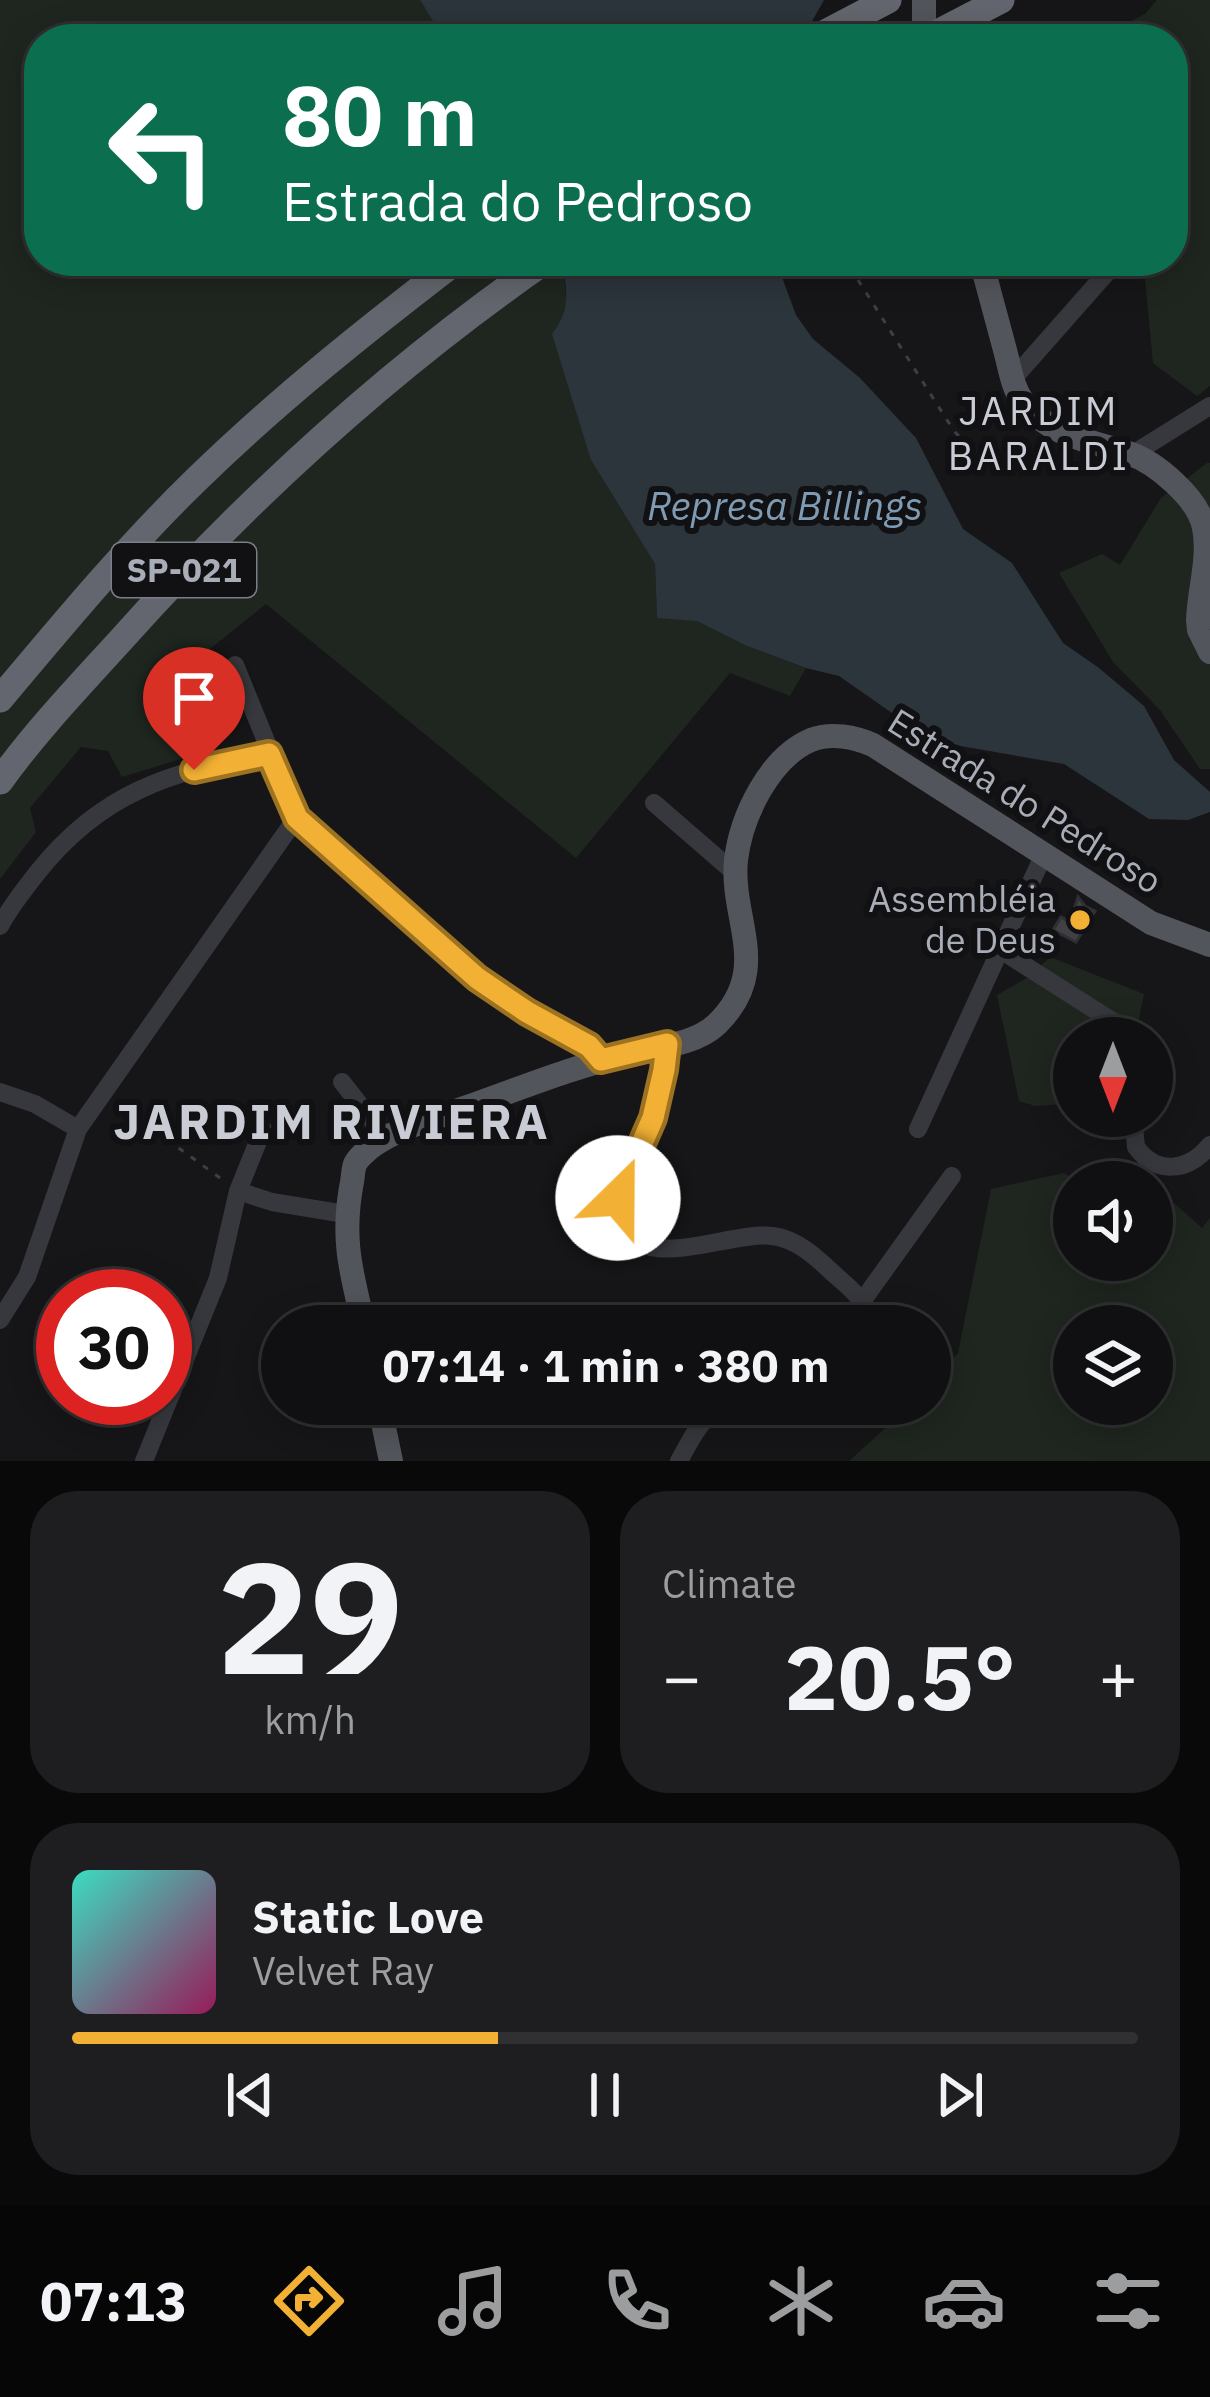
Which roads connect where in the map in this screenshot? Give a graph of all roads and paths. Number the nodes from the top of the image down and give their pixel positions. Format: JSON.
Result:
{"nodes":[{"id":1,"x":889,"y":0,"type":"edge"},
{"id":2,"x":1001,"y":0,"type":"edge"},
{"id":3,"x":843,"y":24,"type":"edge"},
{"id":4,"x":956,"y":24,"type":"edge"},
{"id":5,"x":437,"y":276,"type":"edge"},
{"id":6,"x":524,"y":276,"type":"edge"},
{"id":7,"x":863,"y":276,"type":"edge"},
{"id":8,"x":985,"y":276,"type":"edge"},
{"id":9,"x":1104,"y":276,"type":"edge"},
{"id":10,"x":1012,"y":380,"type":"junction"},
{"id":11,"x":1210,"y":406,"type":"edge"},
{"id":12,"x":1133,"y":454,"type":"junction"},
{"id":13,"x":1096,"y":462,"type":"dead end"},
{"id":14,"x":1210,"y":652,"type":"edge"},
{"id":15,"x":235,"y":665,"type":"dead end"},
{"id":16,"x":0,"y":699,"type":"edge"},
{"id":17,"x":269,"y":754,"type":"junction"},
{"id":18,"x":0,"y":781,"type":"edge"},
{"id":19,"x":654,"y":803,"type":"dead end"},
{"id":20,"x":297,"y":818,"type":"junction"},
{"id":21,"x":1044,"y":854,"type":"junction"},
{"id":22,"x":736,"y":874,"type":"junction"},
{"id":23,"x":0,"y":926,"type":"edge"},
{"id":24,"x":1210,"y":945,"type":"edge"},
{"id":25,"x":999,"y":949,"type":"junction"},
{"id":26,"x":1106,"y":1017,"type":"edge"},
{"id":27,"x":667,"y":1044,"type":"junction"},
{"id":28,"x":601,"y":1060,"type":"junction"},
{"id":29,"x":342,"y":1082,"type":"dead end"},
{"id":30,"x":0,"y":1092,"type":"edge"},
{"id":31,"x":102,"y":1093,"type":"junction"},
{"id":32,"x":78,"y":1129,"type":"junction"},
{"id":33,"x":263,"y":1129,"type":"dead end"},
{"id":34,"x":918,"y":1129,"type":"dead end"},
{"id":35,"x":1135,"y":1137,"type":"edge"},
{"id":36,"x":386,"y":1138,"type":"junction"},
{"id":37,"x":1210,"y":1145,"type":"edge"},
{"id":38,"x":952,"y":1176,"type":"dead end"},
{"id":39,"x":238,"y":1191,"type":"junction"},
{"id":40,"x":345,"y":1214,"type":"junction"},
{"id":41,"x":863,"y":1300,"type":"junction"},
{"id":42,"x":359,"y":1305,"type":"edge"},
{"id":43,"x":864,"y":1305,"type":"edge"},
{"id":44,"x":0,"y":1320,"type":"edge"},
{"id":45,"x":383,"y":1425,"type":"edge"},
{"id":46,"x":700,"y":1425,"type":"edge"},
{"id":47,"x":384,"y":1433,"type":"junction"},
{"id":48,"x":144,"y":1461,"type":"edge"},
{"id":49,"x":374,"y":1461,"type":"edge"},
{"id":50,"x":391,"y":1461,"type":"edge"},
{"id":51,"x":679,"y":1461,"type":"edge"}],
"edges":[{"from":1,"to":3,"type":"highway"},
{"from":2,"to":4,"type":"highway"},
{"from":5,"to":16,"type":"highway","number":"SP-021"},
{"from":6,"to":18,"type":"highway","number":"SP-021"},
{"from":7,"to":13,"type":"path"},
{"from":8,"to":10,"type":"main road"},
{"from":9,"to":10,"type":"street"},
{"from":10,"to":12,"type":"main road"},
{"from":11,"to":12,"type":"street"},
{"from":12,"to":14,"type":"main road"},
{"from":15,"to":17,"type":"street"},
{"from":17,"to":20,"type":"street"},
{"from":17,"to":23,"type":"street"},
{"from":19,"to":22,"type":"street"},
{"from":20,"to":28,"type":"street"},
{"from":20,"to":31,"type":"street"},
{"from":21,"to":22,"type":"main road","name":"Estrada do Pedroso"},
{"from":21,"to":24,"type":"main road","name":"Estrada do Pedroso"},
{"from":21,"to":25,"type":"street"},
{"from":22,"to":27,"type":"main road","name":"Estrada do Pedroso"},
{"from":25,"to":26,"type":"street"},
{"from":25,"to":34,"type":"street"},
{"from":27,"to":28,"type":"main road","name":"Estrada do Pedroso"},
{"from":27,"to":41,"type":"street"},
{"from":28,"to":36,"type":"main road","name":"Estrada do Pedroso"},
{"from":29,"to":36,"type":"street"},
{"from":30,"to":32,"type":"street"},
{"from":31,"to":32,"type":"street"},
{"from":31,"to":39,"type":"path"},
{"from":32,"to":44,"type":"street"},
{"from":33,"to":39,"type":"street"},
{"from":35,"to":37,"type":"street"},
{"from":36,"to":40,"type":"main road"},
{"from":38,"to":41,"type":"street"},
{"from":39,"to":40,"type":"street"},
{"from":39,"to":48,"type":"street"},
{"from":40,"to":42,"type":"main road"},
{"from":41,"to":43,"type":"street"},
{"from":45,"to":47,"type":"main road"},
{"from":46,"to":51,"type":"street"},
{"from":47,"to":49,"type":"street"},
{"from":47,"to":50,"type":"main road"}]}
